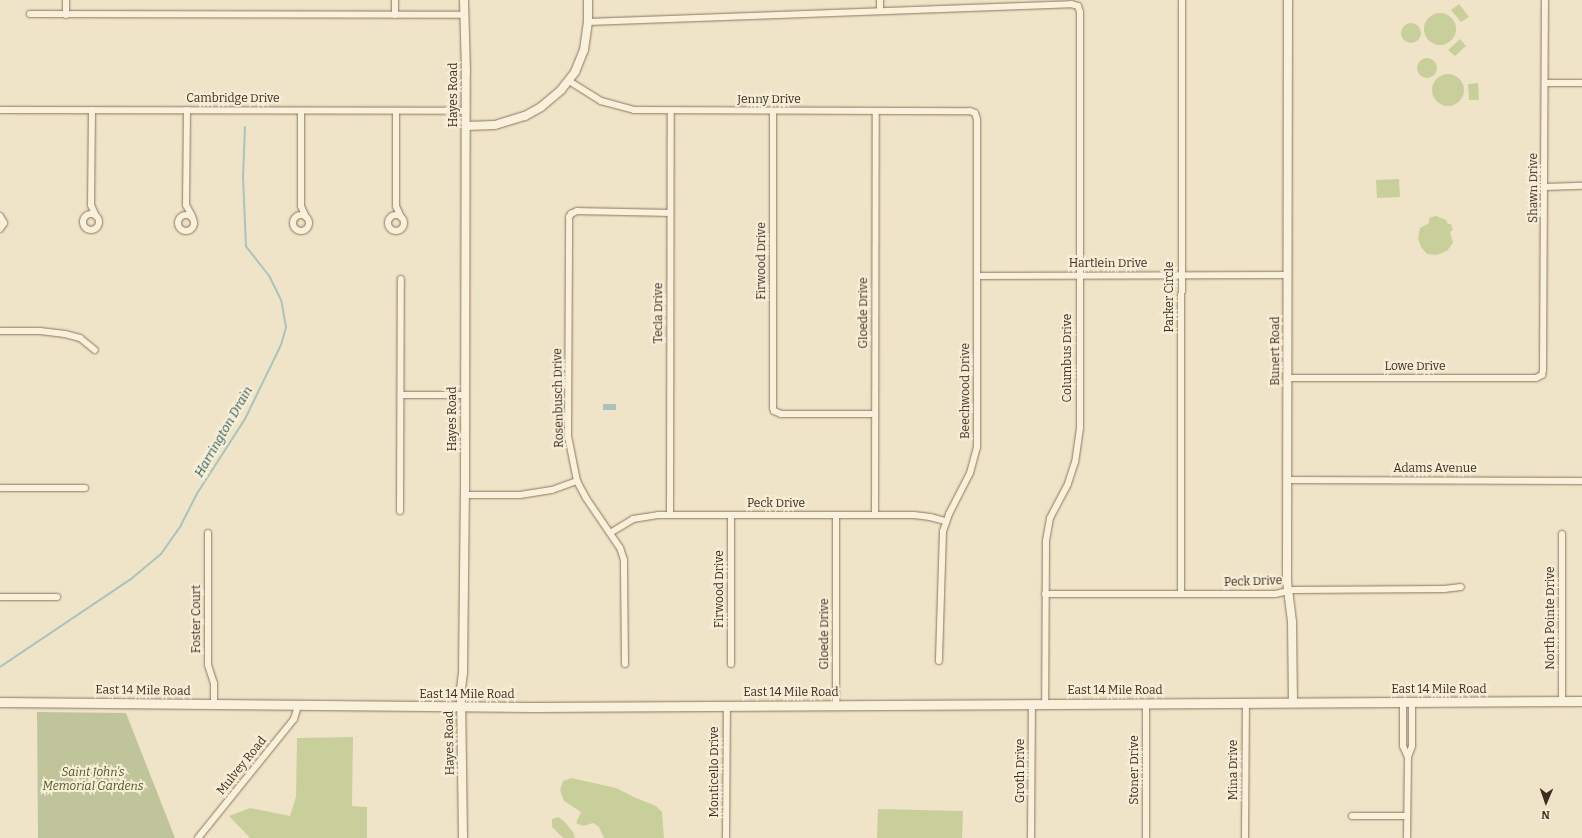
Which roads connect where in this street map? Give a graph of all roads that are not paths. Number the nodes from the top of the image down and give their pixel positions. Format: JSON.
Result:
{"nodes":[{"id":1,"x":66,"y":0,"type":"edge"},
{"id":2,"x":395,"y":0,"type":"edge"},
{"id":3,"x":464,"y":0,"type":"edge"},
{"id":4,"x":588,"y":0,"type":"edge"},
{"id":5,"x":880,"y":0,"type":"edge"},
{"id":6,"x":1182,"y":0,"type":"edge"},
{"id":7,"x":1288,"y":0,"type":"edge"},
{"id":8,"x":1545,"y":0,"type":"edge"},
{"id":9,"x":880,"y":11,"type":"junction"},
{"id":10,"x":30,"y":14,"type":"dead end"},
{"id":11,"x":66,"y":14,"type":"junction"},
{"id":12,"x":395,"y":15,"type":"junction"},
{"id":13,"x":464,"y":15,"type":"junction"},
{"id":14,"x":588,"y":22,"type":"junction"},
{"id":15,"x":569,"y":81,"type":"junction"},
{"id":16,"x":1545,"y":83,"type":"junction"},
{"id":17,"x":1582,"y":83,"type":"edge"},
{"id":18,"x":0,"y":110,"type":"edge"},
{"id":19,"x":92,"y":110,"type":"junction"},
{"id":20,"x":187,"y":110,"type":"junction"},
{"id":21,"x":301,"y":111,"type":"junction"},
{"id":22,"x":396,"y":111,"type":"junction"},
{"id":23,"x":466,"y":111,"type":"junction"},
{"id":24,"x":671,"y":111,"type":"junction"},
{"id":25,"x":773,"y":111,"type":"junction"},
{"id":26,"x":876,"y":111,"type":"junction"},
{"id":27,"x":976,"y":113,"type":"joint"},
{"id":28,"x":466,"y":126,"type":"junction"},
{"id":29,"x":1545,"y":186,"type":"junction"},
{"id":30,"x":1582,"y":186,"type":"edge"},
{"id":31,"x":91,"y":205,"type":"junction"},
{"id":32,"x":186,"y":206,"type":"junction"},
{"id":33,"x":301,"y":206,"type":"junction"},
{"id":34,"x":396,"y":206,"type":"junction"},
{"id":35,"x":670,"y":213,"type":"junction"},
{"id":36,"x":0,"y":215,"type":"edge"},
{"id":37,"x":86,"y":216,"type":"junction"},
{"id":38,"x":96,"y":216,"type":"junction"},
{"id":39,"x":182,"y":216,"type":"junction"},
{"id":40,"x":192,"y":216,"type":"junction"},
{"id":41,"x":296,"y":216,"type":"junction"},
{"id":42,"x":306,"y":217,"type":"junction"},
{"id":43,"x":391,"y":217,"type":"junction"},
{"id":44,"x":401,"y":217,"type":"junction"},
{"id":45,"x":0,"y":229,"type":"edge"},
{"id":46,"x":1079,"y":275,"type":"junction"},
{"id":47,"x":1181,"y":275,"type":"junction"},
{"id":48,"x":1288,"y":275,"type":"junction"},
{"id":49,"x":977,"y":276,"type":"junction"},
{"id":50,"x":401,"y":279,"type":"dead end"},
{"id":51,"x":0,"y":331,"type":"edge"},
{"id":52,"x":95,"y":350,"type":"dead end"},
{"id":53,"x":1542,"y":375,"type":"joint"},
{"id":54,"x":1288,"y":378,"type":"junction"},
{"id":55,"x":401,"y":394,"type":"junction"},
{"id":56,"x":465,"y":395,"type":"junction"},
{"id":57,"x":875,"y":414,"type":"junction"},
{"id":58,"x":1287,"y":480,"type":"junction"},
{"id":59,"x":577,"y":481,"type":"junction"},
{"id":60,"x":1582,"y":481,"type":"edge"},
{"id":61,"x":0,"y":488,"type":"edge"},
{"id":62,"x":85,"y":488,"type":"dead end"},
{"id":63,"x":465,"y":495,"type":"junction"},
{"id":64,"x":400,"y":511,"type":"dead end"},
{"id":65,"x":670,"y":515,"type":"junction"},
{"id":66,"x":731,"y":515,"type":"junction"},
{"id":67,"x":836,"y":515,"type":"junction"},
{"id":68,"x":875,"y":515,"type":"junction"},
{"id":69,"x":945,"y":521,"type":"junction"},
{"id":70,"x":208,"y":533,"type":"dead end"},
{"id":71,"x":610,"y":533,"type":"junction"},
{"id":72,"x":1562,"y":534,"type":"dead end"},
{"id":73,"x":1461,"y":587,"type":"dead end"},
{"id":74,"x":1288,"y":592,"type":"junction"},
{"id":75,"x":1045,"y":594,"type":"junction"},
{"id":76,"x":1181,"y":594,"type":"junction"},
{"id":77,"x":0,"y":597,"type":"edge"},
{"id":78,"x":56,"y":597,"type":"dead end"},
{"id":79,"x":939,"y":661,"type":"dead end"},
{"id":80,"x":625,"y":664,"type":"dead end"},
{"id":81,"x":730,"y":664,"type":"dead end"},
{"id":82,"x":1562,"y":701,"type":"junction"},
{"id":83,"x":1582,"y":701,"type":"edge"},
{"id":84,"x":0,"y":702,"type":"edge"},
{"id":85,"x":1293,"y":702,"type":"junction"},
{"id":86,"x":1407,"y":702,"type":"junction"},
{"id":87,"x":1146,"y":703,"type":"junction"},
{"id":88,"x":1246,"y":703,"type":"junction"},
{"id":89,"x":214,"y":704,"type":"junction"},
{"id":90,"x":1032,"y":704,"type":"junction"},
{"id":91,"x":1045,"y":704,"type":"junction"},
{"id":92,"x":727,"y":705,"type":"junction"},
{"id":93,"x":836,"y":705,"type":"junction"},
{"id":94,"x":298,"y":706,"type":"junction"},
{"id":95,"x":461,"y":707,"type":"junction"},
{"id":96,"x":1352,"y":816,"type":"dead end"},
{"id":97,"x":1407,"y":816,"type":"junction"},
{"id":98,"x":198,"y":838,"type":"edge"},
{"id":99,"x":463,"y":838,"type":"edge"},
{"id":100,"x":726,"y":838,"type":"edge"},
{"id":101,"x":1032,"y":838,"type":"edge"},
{"id":102,"x":1146,"y":838,"type":"edge"},
{"id":103,"x":1245,"y":838,"type":"edge"},
{"id":104,"x":1407,"y":838,"type":"edge"}],
"edges":[{"from":1,"to":11,"type":"street"},
{"from":2,"to":12,"type":"street"},
{"from":3,"to":13,"type":"street","name":"Hayes Road"},
{"from":4,"to":14,"type":"street"},
{"from":5,"to":9,"type":"street"},
{"from":6,"to":47,"type":"street","name":"Parker Circle"},
{"from":7,"to":48,"type":"street","name":"Bunert Road"},
{"from":8,"to":16,"type":"street","name":"Shawn Drive"},
{"from":9,"to":14,"type":"street"},
{"from":9,"to":46,"type":"street","name":"Columbus Drive"},
{"from":10,"to":11,"type":"street"},
{"from":11,"to":12,"type":"street"},
{"from":12,"to":13,"type":"street"},
{"from":13,"to":23,"type":"street","name":"Hayes Road"},
{"from":14,"to":15,"type":"street"},
{"from":15,"to":24,"type":"street","name":"Jenny Drive"},
{"from":15,"to":28,"type":"street"},
{"from":16,"to":17,"type":"street"},
{"from":16,"to":29,"type":"street","name":"Shawn Drive"},
{"from":18,"to":19,"type":"street","name":"Cambridge Drive"},
{"from":19,"to":20,"type":"street","name":"Cambridge Drive"},
{"from":19,"to":31,"type":"street"},
{"from":20,"to":21,"type":"street","name":"Cambridge Drive"},
{"from":20,"to":32,"type":"street"},
{"from":21,"to":22,"type":"street","name":"Cambridge Drive"},
{"from":21,"to":33,"type":"street"},
{"from":22,"to":23,"type":"street","name":"Cambridge Drive"},
{"from":22,"to":34,"type":"street"},
{"from":23,"to":28,"type":"street","name":"Hayes Road"},
{"from":24,"to":25,"type":"street","name":"Jenny Drive"},
{"from":24,"to":35,"type":"street","name":"Tecla Drive"},
{"from":25,"to":26,"type":"street","name":"Jenny Drive"},
{"from":25,"to":57,"type":"street","name":"Firwood Drive"},
{"from":26,"to":27,"type":"street","name":"Jenny Drive"},
{"from":26,"to":57,"type":"street","name":"Gloede Drive"},
{"from":27,"to":49,"type":"street","name":"Beechwood Drive"},
{"from":28,"to":56,"type":"street","name":"Hayes Road"},
{"from":29,"to":30,"type":"street"},
{"from":29,"to":53,"type":"street","name":"Shawn Drive"},
{"from":31,"to":37,"type":"street"},
{"from":31,"to":38,"type":"street"},
{"from":32,"to":39,"type":"street"},
{"from":32,"to":40,"type":"street"},
{"from":33,"to":41,"type":"street"},
{"from":33,"to":42,"type":"street"},
{"from":34,"to":43,"type":"street"},
{"from":34,"to":44,"type":"street"},
{"from":35,"to":59,"type":"street","name":"Rosenbusch Drive"},
{"from":35,"to":65,"type":"street","name":"Tecla Drive"},
{"from":36,"to":45,"type":"street"},
{"from":37,"to":38,"type":"street"},
{"from":37,"to":38,"type":"street"},
{"from":39,"to":40,"type":"street"},
{"from":39,"to":40,"type":"street"},
{"from":41,"to":42,"type":"street"},
{"from":41,"to":42,"type":"street"},
{"from":43,"to":44,"type":"street"},
{"from":43,"to":44,"type":"street"},
{"from":46,"to":47,"type":"street","name":"Hartlein Drive"},
{"from":46,"to":49,"type":"street","name":"Hartlein Drive"},
{"from":46,"to":75,"type":"street","name":"Columbus Drive"},
{"from":47,"to":48,"type":"street","name":"Hartlein Drive"},
{"from":47,"to":76,"type":"street","name":"Parker Circle"},
{"from":48,"to":54,"type":"street","name":"Bunert Road"},
{"from":49,"to":69,"type":"street","name":"Beechwood Drive"},
{"from":50,"to":55,"type":"street"},
{"from":51,"to":52,"type":"street"},
{"from":53,"to":54,"type":"street","name":"Lowe Drive"},
{"from":54,"to":58,"type":"street","name":"Bunert Road"},
{"from":55,"to":56,"type":"street"},
{"from":55,"to":64,"type":"street"},
{"from":56,"to":63,"type":"street","name":"Hayes Road"},
{"from":57,"to":68,"type":"street","name":"Gloede Drive"},
{"from":58,"to":60,"type":"street","name":"Adams Avenue"},
{"from":58,"to":74,"type":"street","name":"Bunert Road"},
{"from":59,"to":63,"type":"street"},
{"from":59,"to":71,"type":"street","name":"Rosenbusch Drive"},
{"from":61,"to":62,"type":"street"},
{"from":63,"to":95,"type":"street","name":"Hayes Road"},
{"from":65,"to":66,"type":"street","name":"Peck Drive"},
{"from":65,"to":71,"type":"street","name":"Peck Drive"},
{"from":66,"to":67,"type":"street","name":"Peck Drive"},
{"from":66,"to":81,"type":"street","name":"Firwood Drive"},
{"from":67,"to":68,"type":"street","name":"Peck Drive"},
{"from":67,"to":93,"type":"street","name":"Gloede Drive"},
{"from":68,"to":69,"type":"street","name":"Peck Drive"},
{"from":69,"to":79,"type":"street","name":"Beechwood Drive"},
{"from":70,"to":89,"type":"street","name":"Foster Court"},
{"from":71,"to":80,"type":"street","name":"Rosenbusch Drive"},
{"from":72,"to":82,"type":"street","name":"North Pointe Drive"},
{"from":73,"to":74,"type":"street","name":"Peck Drive"},
{"from":74,"to":76,"type":"street","name":"Peck Drive"},
{"from":74,"to":85,"type":"street","name":"Bunert Road"},
{"from":75,"to":76,"type":"street","name":"Peck Drive"},
{"from":75,"to":91,"type":"street","name":"Columbus Drive"},
{"from":77,"to":78,"type":"street"},
{"from":82,"to":83,"type":"main road","name":"East 14 Mile Road"},
{"from":82,"to":86,"type":"main road","name":"East 14 Mile Road"},
{"from":84,"to":89,"type":"main road","name":"East 14 Mile Road"},
{"from":85,"to":86,"type":"main road","name":"East 14 Mile Road"},
{"from":85,"to":88,"type":"main road","name":"East 14 Mile Road"},
{"from":86,"to":97,"type":"street"},
{"from":87,"to":88,"type":"main road","name":"East 14 Mile Road"},
{"from":87,"to":91,"type":"main road","name":"East 14 Mile Road"},
{"from":87,"to":102,"type":"street","name":"Stoner Drive"},
{"from":88,"to":103,"type":"street","name":"Mina Drive"},
{"from":89,"to":94,"type":"main road","name":"East 14 Mile Road"},
{"from":90,"to":91,"type":"main road","name":"East 14 Mile Road"},
{"from":90,"to":93,"type":"main road","name":"East 14 Mile Road"},
{"from":90,"to":101,"type":"street","name":"Groth Drive"},
{"from":92,"to":93,"type":"main road","name":"East 14 Mile Road"},
{"from":92,"to":95,"type":"main road","name":"East 14 Mile Road"},
{"from":92,"to":100,"type":"street","name":"Monticello Drive"},
{"from":94,"to":95,"type":"main road","name":"East 14 Mile Road"},
{"from":94,"to":98,"type":"street","name":"Mulvey Road"},
{"from":95,"to":99,"type":"street","name":"Hayes Road"},
{"from":96,"to":97,"type":"street"},
{"from":97,"to":104,"type":"street"}]}
